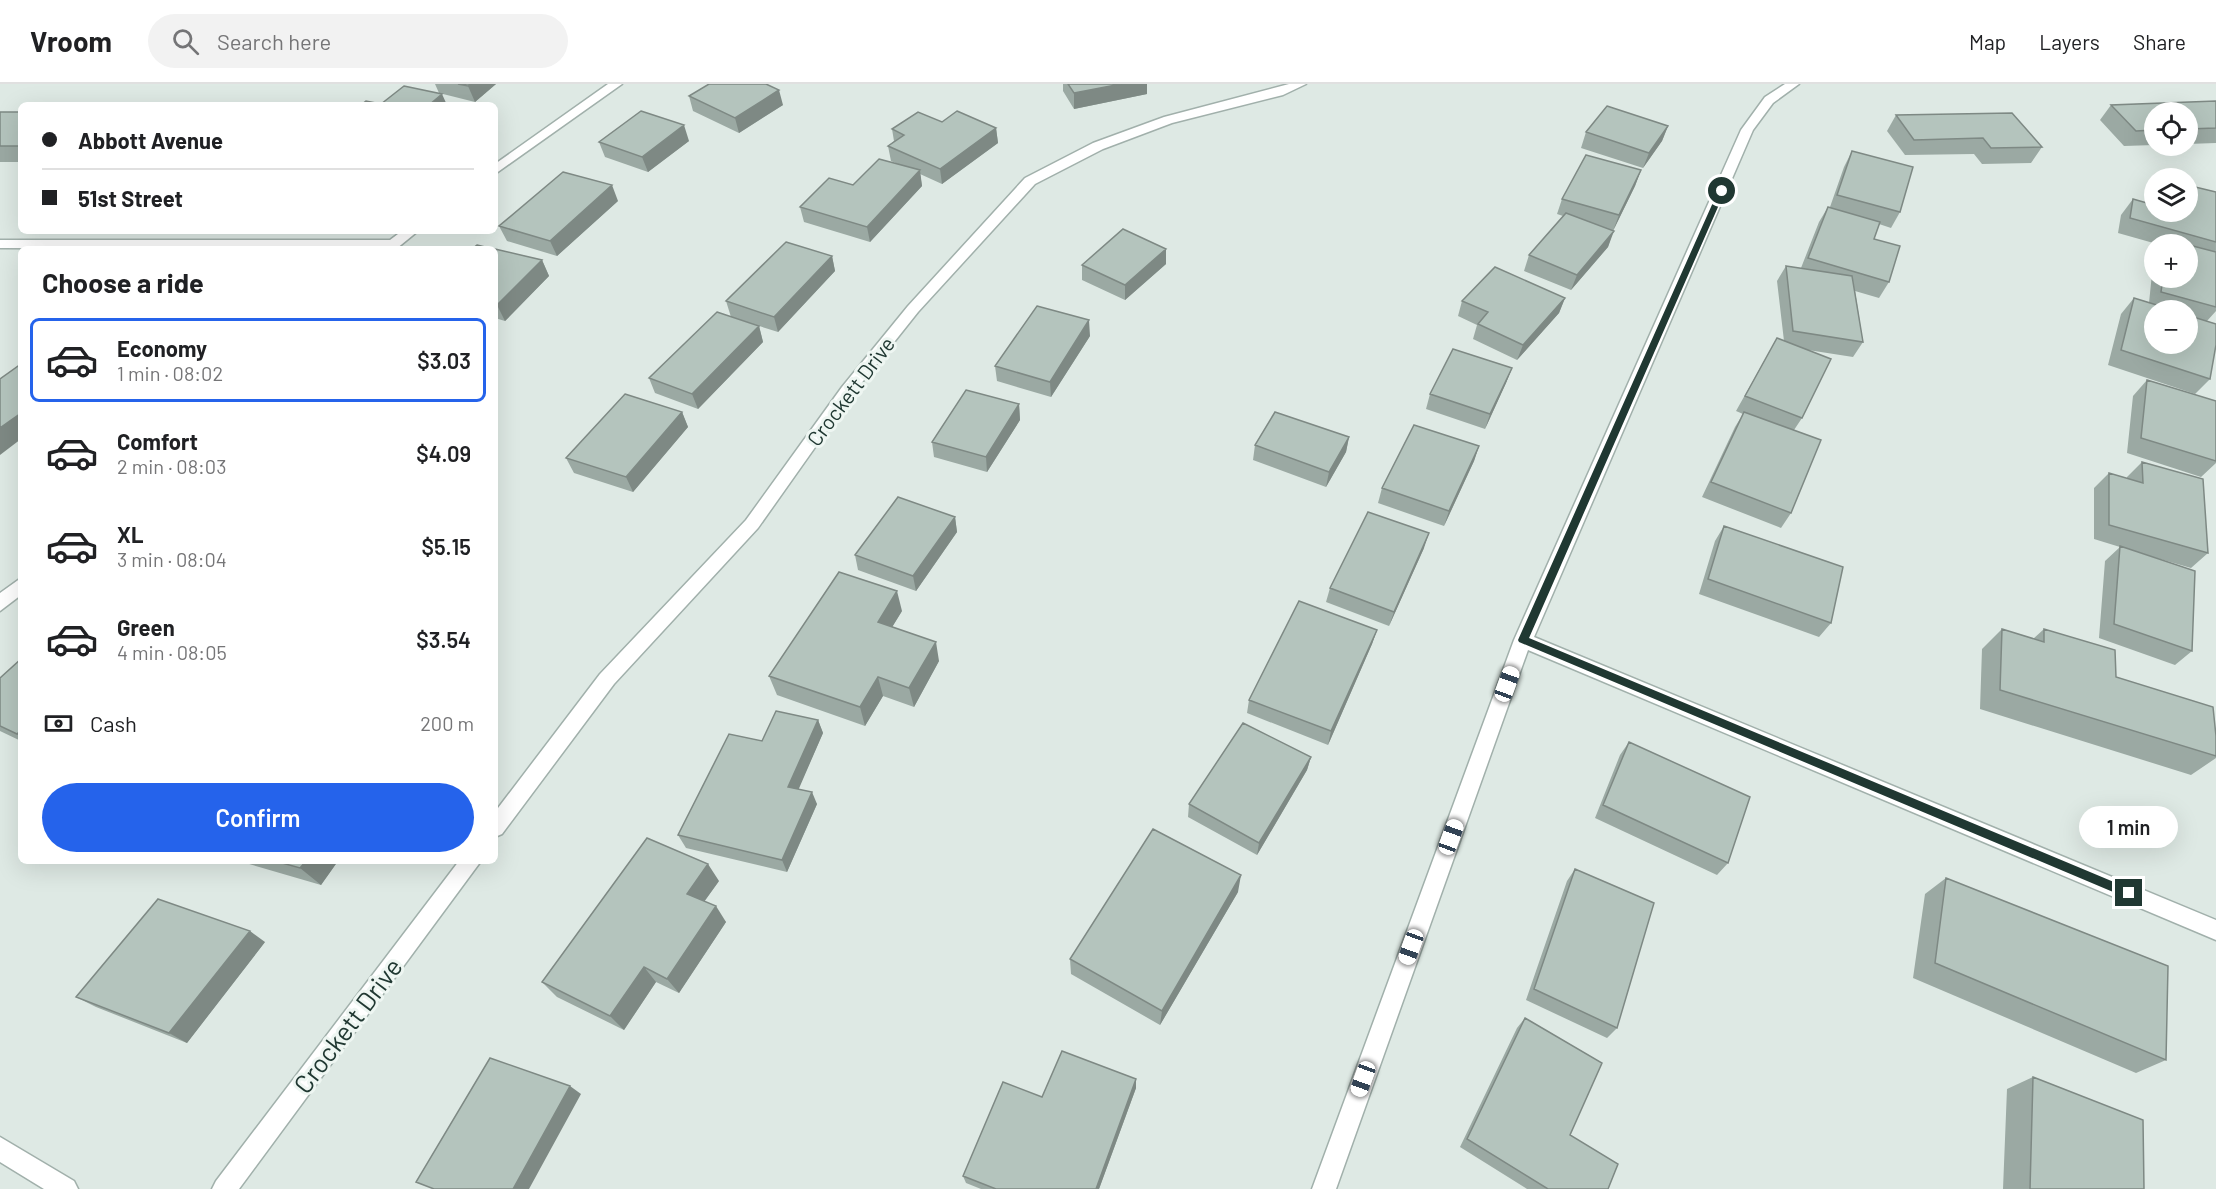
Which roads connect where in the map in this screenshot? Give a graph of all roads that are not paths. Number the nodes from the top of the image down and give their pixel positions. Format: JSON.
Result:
{"nodes":[{"id":1,"x":616,"y":84,"type":"edge"},
{"id":2,"x":1300,"y":84,"type":"edge"},
{"id":3,"x":1792,"y":84,"type":"edge"},
{"id":4,"x":498,"y":168,"type":"edge"},
{"id":5,"x":407,"y":234,"type":"edge"},
{"id":6,"x":0,"y":244,"type":"edge"},
{"id":7,"x":260,"y":246,"type":"edge"},
{"id":8,"x":391,"y":246,"type":"edge"},
{"id":9,"x":18,"y":588,"type":"edge"},
{"id":10,"x":0,"y":604,"type":"edge"},
{"id":11,"x":1523,"y":640,"type":"junction"},
{"id":12,"x":498,"y":824,"type":"edge"},
{"id":13,"x":469,"y":864,"type":"edge"},
{"id":14,"x":2216,"y":930,"type":"edge"},
{"id":15,"x":0,"y":1149,"type":"edge"},
{"id":16,"x":66,"y":1189,"type":"edge"},
{"id":17,"x":224,"y":1189,"type":"edge"},
{"id":18,"x":1324,"y":1189,"type":"edge"}],
"edges":[{"from":1,"to":4,"type":"street"},
{"from":2,"to":12,"type":"street","name":"Crockett Drive"},
{"from":3,"to":11,"type":"street"},
{"from":5,"to":8,"type":"street"},
{"from":6,"to":7,"type":"street"},
{"from":9,"to":10,"type":"street"},
{"from":11,"to":14,"type":"street"},
{"from":11,"to":18,"type":"street"},
{"from":13,"to":17,"type":"street","name":"Crockett Drive"},
{"from":15,"to":16,"type":"street"}]}
